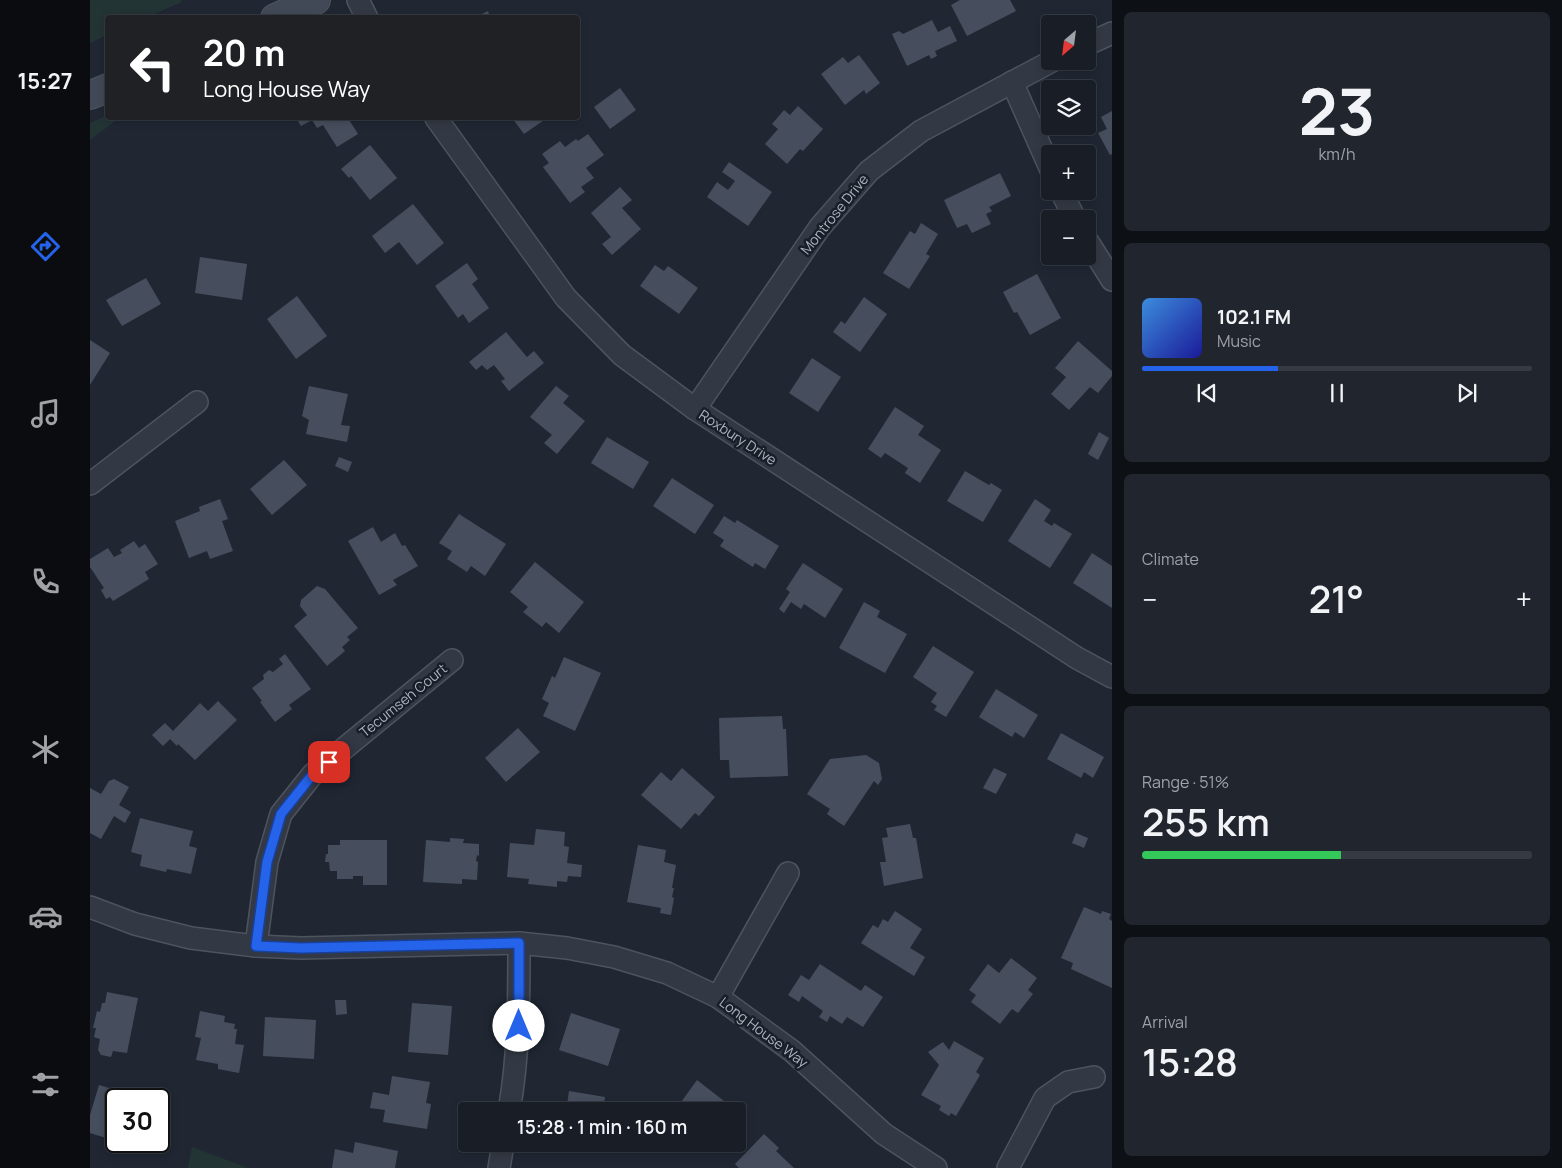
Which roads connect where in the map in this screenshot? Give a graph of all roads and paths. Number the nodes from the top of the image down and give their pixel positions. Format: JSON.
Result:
{"nodes":[{"id":1,"x":316,"y":0,"type":"edge"},
{"id":2,"x":358,"y":0,"type":"edge"},
{"id":3,"x":282,"y":15,"type":"edge"},
{"id":4,"x":366,"y":15,"type":"edge"},
{"id":5,"x":1112,"y":32,"type":"edge"},
{"id":6,"x":1096,"y":40,"type":"edge"},
{"id":7,"x":1041,"y":67,"type":"edge"},
{"id":8,"x":1012,"y":82,"type":"junction"},
{"id":9,"x":105,"y":89,"type":"edge"},
{"id":10,"x":90,"y":95,"type":"edge"},
{"id":11,"x":437,"y":120,"type":"edge"},
{"id":12,"x":1041,"y":148,"type":"edge"},
{"id":13,"x":1096,"y":255,"type":"edge"},
{"id":14,"x":1112,"y":280,"type":"edge"},
{"id":15,"x":197,"y":402,"type":"dead end"},
{"id":16,"x":695,"y":410,"type":"junction"},
{"id":17,"x":90,"y":484,"type":"edge"},
{"id":18,"x":452,"y":660,"type":"dead end"},
{"id":19,"x":1112,"y":677,"type":"edge"},
{"id":20,"x":788,"y":873,"type":"dead end"},
{"id":21,"x":90,"y":907,"type":"edge"},
{"id":22,"x":519,"y":943,"type":"junction"},
{"id":23,"x":256,"y":946,"type":"junction"},
{"id":24,"x":718,"y":997,"type":"junction"},
{"id":25,"x":1094,"y":1077,"type":"dead end"},
{"id":26,"x":511,"y":1102,"type":"edge"},
{"id":27,"x":502,"y":1152,"type":"edge"},
{"id":28,"x":499,"y":1168,"type":"edge"},
{"id":29,"x":936,"y":1168,"type":"edge"},
{"id":30,"x":1008,"y":1168,"type":"edge"}],
"edges":[{"from":1,"to":3,"type":"main road"},
{"from":2,"to":4,"type":"street"},
{"from":5,"to":6,"type":"street"},
{"from":7,"to":8,"type":"street","name":"Montrose Drive"},
{"from":8,"to":12,"type":"street"},
{"from":8,"to":16,"type":"street","name":"Montrose Drive"},
{"from":9,"to":10,"type":"main road"},
{"from":11,"to":16,"type":"street","name":"Roxbury Drive"},
{"from":13,"to":14,"type":"street"},
{"from":15,"to":17,"type":"street"},
{"from":16,"to":19,"type":"street","name":"Roxbury Drive"},
{"from":18,"to":23,"type":"street","name":"Tecumseh Court"},
{"from":20,"to":24,"type":"street"},
{"from":21,"to":23,"type":"street","name":"Long House Way"},
{"from":22,"to":23,"type":"street","name":"Long House Way"},
{"from":22,"to":24,"type":"street","name":"Long House Way"},
{"from":22,"to":26,"type":"street"},
{"from":24,"to":29,"type":"street","name":"Long House Way"},
{"from":25,"to":30,"type":"street"},
{"from":27,"to":28,"type":"street"}]}
